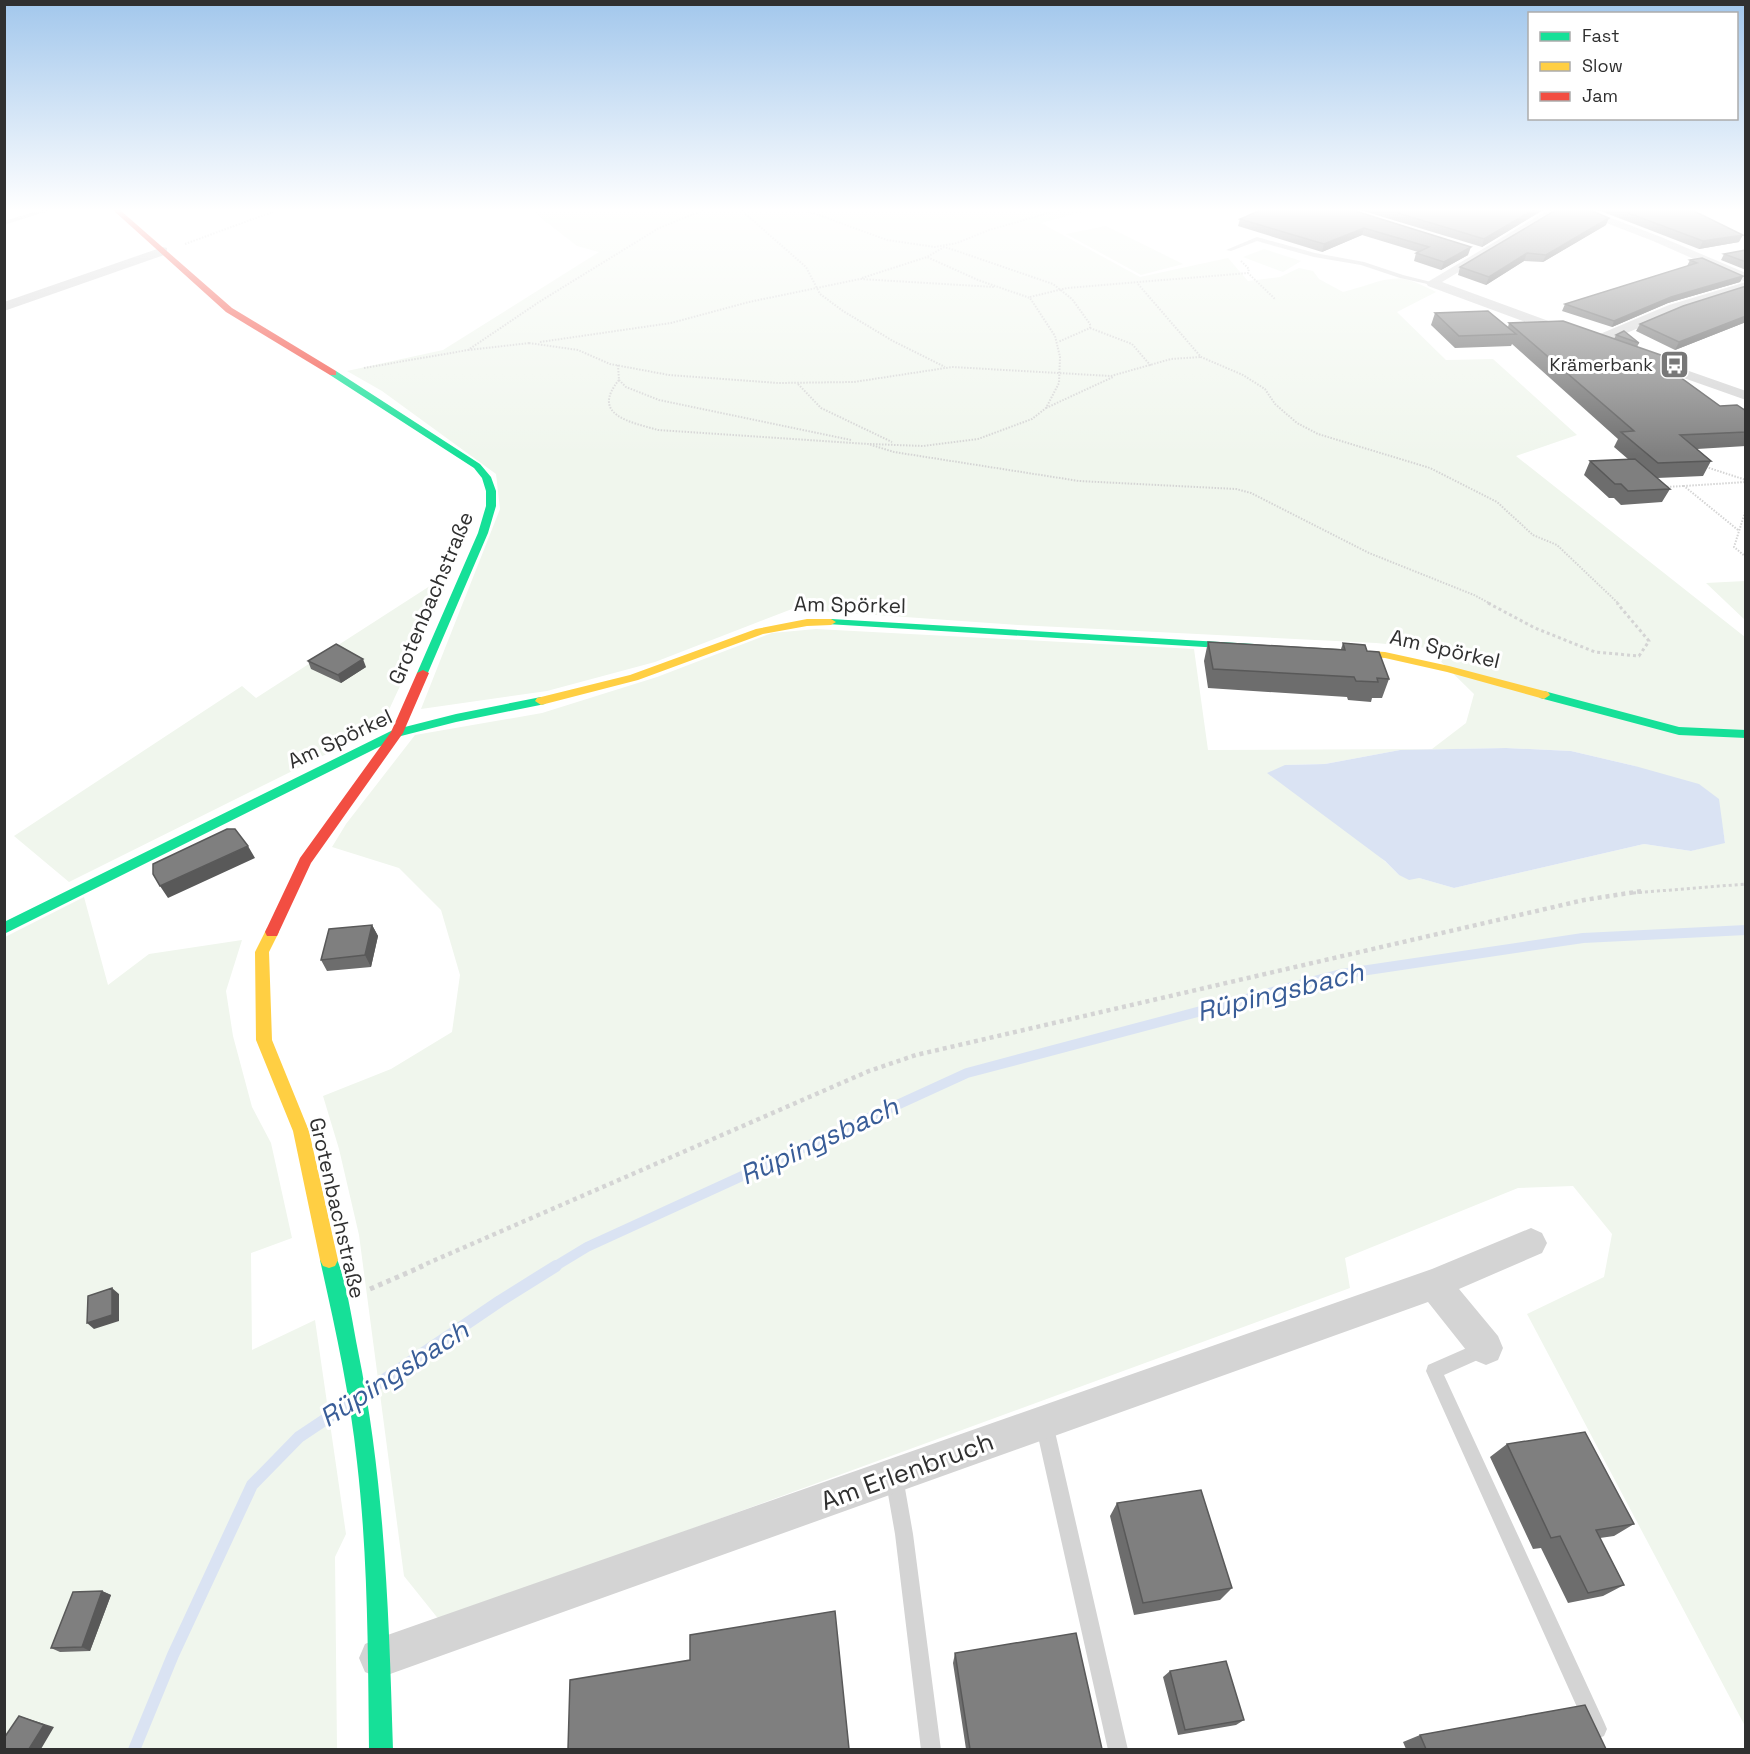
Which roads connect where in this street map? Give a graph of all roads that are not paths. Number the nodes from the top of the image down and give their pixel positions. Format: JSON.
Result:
{"nodes":[{"id":1,"x":49,"y":292,"type":"edge"},
{"id":2,"x":209,"y":292,"type":"edge"},
{"id":3,"x":1456,"y":292,"type":"edge"},
{"id":4,"x":1727,"y":292,"type":"edge"},
{"id":5,"x":4,"y":308,"type":"edge"},
{"id":6,"x":1593,"y":342,"type":"junction"},
{"id":7,"x":1612,"y":348,"type":"edge"},
{"id":8,"x":1639,"y":358,"type":"edge"},
{"id":9,"x":1746,"y":396,"type":"edge"},
{"id":10,"x":1270,"y":648,"type":"edge"},
{"id":11,"x":1316,"y":651,"type":"edge"},
{"id":12,"x":397,"y":733,"type":"junction"},
{"id":13,"x":1746,"y":734,"type":"edge"},
{"id":14,"x":4,"y":929,"type":"edge"},
{"id":15,"x":1531,"y":1243,"type":"dead end"},
{"id":16,"x":1434,"y":1284,"type":"junction"},
{"id":17,"x":1486,"y":1348,"type":"joint"},
{"id":18,"x":1043,"y":1422,"type":"junction"},
{"id":19,"x":894,"y":1476,"type":"junction"},
{"id":20,"x":379,"y":1658,"type":"junction"},
{"id":21,"x":1597,"y":1729,"type":"edge"},
{"id":22,"x":381,"y":1749,"type":"edge"},
{"id":23,"x":931,"y":1749,"type":"edge"},
{"id":24,"x":1118,"y":1749,"type":"edge"}],
"edges":[{"from":1,"to":5,"type":"street"},
{"from":2,"to":12,"type":"street","name":"Grotenbachstraße"},
{"from":3,"to":6,"type":"street"},
{"from":4,"to":6,"type":"street"},
{"from":6,"to":7,"type":"street"},
{"from":8,"to":9,"type":"street"},
{"from":10,"to":12,"type":"street","name":"Am Spörkel"},
{"from":11,"to":13,"type":"street","name":"Am Spörkel"},
{"from":12,"to":14,"type":"street","name":"Am Spörkel"},
{"from":12,"to":20,"type":"street","name":"Grotenbachstraße"},
{"from":15,"to":16,"type":"street","name":"Am Erlenbruch"},
{"from":16,"to":17,"type":"street"},
{"from":16,"to":18,"type":"street","name":"Am Erlenbruch"},
{"from":17,"to":21,"type":"lane"},
{"from":18,"to":19,"type":"street","name":"Am Erlenbruch"},
{"from":18,"to":24,"type":"lane"},
{"from":19,"to":20,"type":"street","name":"Am Erlenbruch"},
{"from":19,"to":23,"type":"lane"},
{"from":20,"to":22,"type":"street","name":"Grotenbachstraße"}]}
